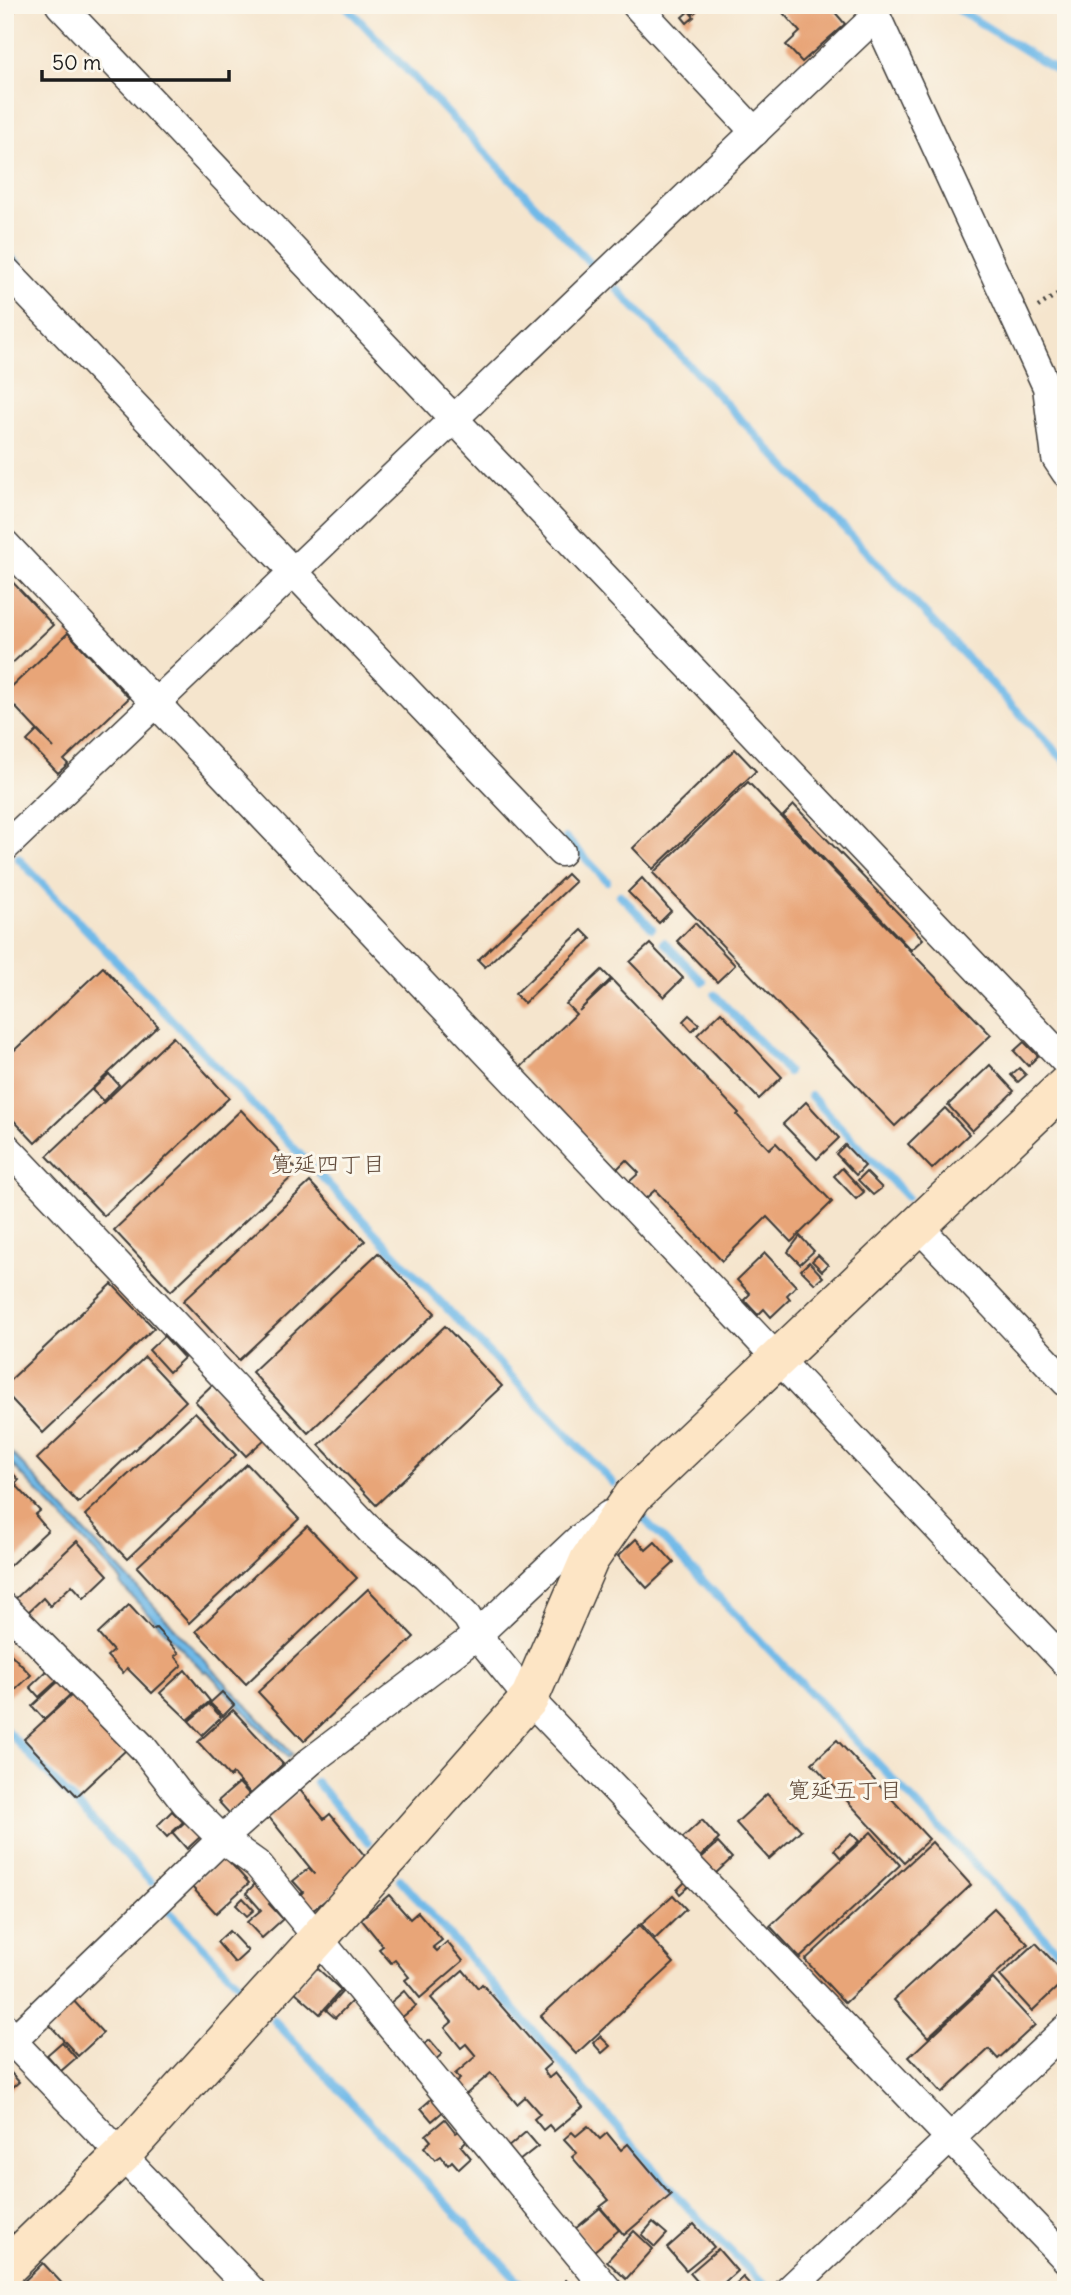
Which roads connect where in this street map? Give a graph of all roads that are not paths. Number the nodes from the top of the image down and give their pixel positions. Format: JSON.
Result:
{"nodes":[{"id":1,"x":60,"y":5,"type":"edge"},
{"id":2,"x":635,"y":5,"type":"edge"},
{"id":3,"x":873,"y":11,"type":"edge"},
{"id":4,"x":755,"y":132,"type":"junction"},
{"id":5,"x":5,"y":270,"type":"edge"},
{"id":6,"x":453,"y":420,"type":"junction"},
{"id":7,"x":1066,"y":473,"type":"edge"},
{"id":8,"x":5,"y":544,"type":"edge"},
{"id":9,"x":293,"y":572,"type":"junction"},
{"id":10,"x":156,"y":702,"type":"junction"},
{"id":11,"x":5,"y":847,"type":"edge"},
{"id":12,"x":561,"y":852,"type":"dead end"},
{"id":13,"x":1066,"y":1062,"type":"edge"},
{"id":14,"x":1066,"y":1085,"type":"edge"},
{"id":15,"x":5,"y":1146,"type":"edge"},
{"id":16,"x":918,"y":1226,"type":"junction"},
{"id":17,"x":778,"y":1360,"type":"junction"},
{"id":18,"x":1066,"y":1382,"type":"edge"},
{"id":19,"x":633,"y":1496,"type":"junction"},
{"id":20,"x":5,"y":1608,"type":"edge"},
{"id":21,"x":477,"y":1635,"type":"junction"},
{"id":22,"x":1066,"y":1663,"type":"edge"},
{"id":23,"x":529,"y":1699,"type":"junction"},
{"id":24,"x":222,"y":1839,"type":"junction"},
{"id":25,"x":319,"y":1937,"type":"junction"},
{"id":26,"x":1066,"y":2029,"type":"edge"},
{"id":27,"x":8,"y":2039,"type":"edge"},
{"id":28,"x":951,"y":2137,"type":"junction"},
{"id":29,"x":121,"y":2156,"type":"junction"},
{"id":30,"x":1066,"y":2259,"type":"edge"},
{"id":31,"x":5,"y":2269,"type":"edge"},
{"id":32,"x":251,"y":2290,"type":"edge"},
{"id":33,"x":608,"y":2290,"type":"edge"},
{"id":34,"x":789,"y":2290,"type":"edge"}],
"edges":[{"from":1,"to":6,"type":"street"},
{"from":2,"to":4,"type":"street"},
{"from":3,"to":4,"type":"street"},
{"from":3,"to":7,"type":"street"},
{"from":4,"to":6,"type":"street"},
{"from":5,"to":9,"type":"street"},
{"from":6,"to":9,"type":"street"},
{"from":6,"to":13,"type":"street"},
{"from":8,"to":10,"type":"street"},
{"from":9,"to":10,"type":"street"},
{"from":9,"to":12,"type":"street"},
{"from":10,"to":11,"type":"street"},
{"from":10,"to":17,"type":"street"},
{"from":14,"to":16,"type":"street"},
{"from":15,"to":21,"type":"street"},
{"from":16,"to":17,"type":"street"},
{"from":16,"to":18,"type":"street"},
{"from":17,"to":19,"type":"street"},
{"from":17,"to":22,"type":"street"},
{"from":19,"to":21,"type":"street"},
{"from":19,"to":23,"type":"street"},
{"from":20,"to":24,"type":"street"},
{"from":21,"to":23,"type":"street"},
{"from":21,"to":24,"type":"street"},
{"from":23,"to":25,"type":"street"},
{"from":23,"to":28,"type":"street"},
{"from":24,"to":25,"type":"street"},
{"from":24,"to":27,"type":"street"},
{"from":25,"to":29,"type":"street"},
{"from":25,"to":33,"type":"street"},
{"from":26,"to":28,"type":"street"},
{"from":27,"to":29,"type":"street"},
{"from":28,"to":30,"type":"street"},
{"from":28,"to":34,"type":"street"},
{"from":29,"to":31,"type":"street"},
{"from":29,"to":32,"type":"street"}]}
